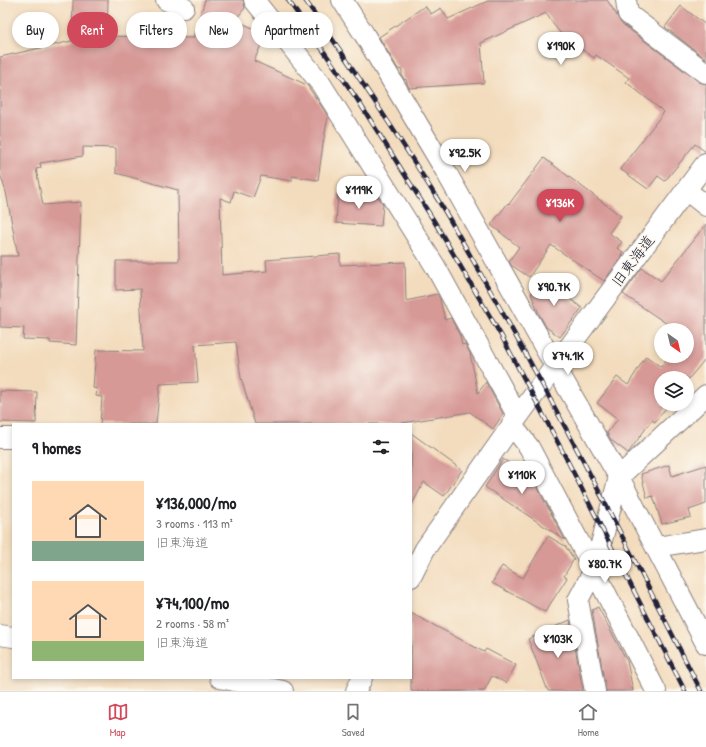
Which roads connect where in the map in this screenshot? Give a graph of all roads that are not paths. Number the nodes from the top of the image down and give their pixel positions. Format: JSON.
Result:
{"nodes":[{"id":1,"x":166,"y":0,"type":"edge"},
{"id":2,"x":254,"y":0,"type":"edge"},
{"id":3,"x":342,"y":0,"type":"edge"},
{"id":4,"x":626,"y":0,"type":"edge"},
{"id":5,"x":184,"y":8,"type":"dead end"},
{"id":6,"x":706,"y":72,"type":"edge"},
{"id":7,"x":706,"y":163,"type":"edge"},
{"id":8,"x":686,"y":190,"type":"junction"},
{"id":9,"x":706,"y":206,"type":"edge"},
{"id":10,"x":555,"y":366,"type":"junction"},
{"id":11,"x":706,"y":396,"type":"edge"},
{"id":12,"x":515,"y":421,"type":"junction"},
{"id":13,"x":0,"y":438,"type":"edge"},
{"id":14,"x":12,"y":438,"type":"edge"},
{"id":15,"x":619,"y":477,"type":"junction"},
{"id":16,"x":706,"y":539,"type":"edge"},
{"id":17,"x":656,"y":547,"type":"junction"},
{"id":18,"x":594,"y":570,"type":"junction"},
{"id":19,"x":412,"y":575,"type":"edge"},
{"id":20,"x":0,"y":635,"type":"edge"},
{"id":21,"x":12,"y":637,"type":"edge"},
{"id":22,"x":706,"y":644,"type":"edge"},
{"id":23,"x":225,"y":679,"type":"edge"},
{"id":24,"x":362,"y":679,"type":"edge"},
{"id":25,"x":283,"y":691,"type":"edge"},
{"id":26,"x":356,"y":691,"type":"edge"},
{"id":27,"x":595,"y":691,"type":"edge"},
{"id":28,"x":656,"y":691,"type":"edge"}],
"edges":[{"from":1,"to":5,"type":"street"},
{"from":2,"to":12,"type":"street"},
{"from":3,"to":10,"type":"street"},
{"from":4,"to":6,"type":"street"},
{"from":7,"to":8,"type":"street","name":"旧東海道"},
{"from":8,"to":9,"type":"street"},
{"from":8,"to":10,"type":"street","name":"旧東海道"},
{"from":10,"to":12,"type":"street","name":"旧東海道"},
{"from":10,"to":15,"type":"street"},
{"from":11,"to":15,"type":"street"},
{"from":12,"to":18,"type":"street"},
{"from":12,"to":19,"type":"street","name":"旧東海道"},
{"from":13,"to":14,"type":"street"},
{"from":15,"to":17,"type":"street"},
{"from":15,"to":18,"type":"street"},
{"from":16,"to":17,"type":"street"},
{"from":17,"to":22,"type":"street"},
{"from":18,"to":27,"type":"street"},
{"from":18,"to":28,"type":"street"},
{"from":20,"to":21,"type":"street"},
{"from":23,"to":25,"type":"street"},
{"from":24,"to":26,"type":"street"}]}
